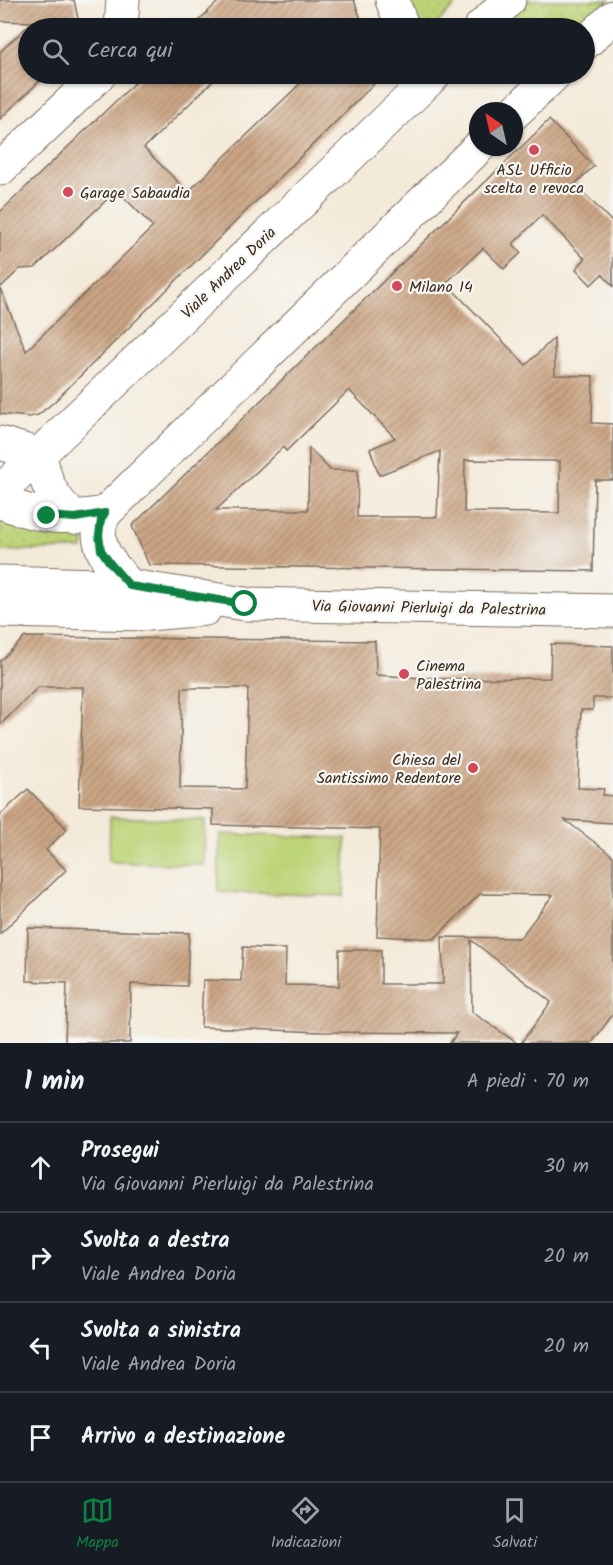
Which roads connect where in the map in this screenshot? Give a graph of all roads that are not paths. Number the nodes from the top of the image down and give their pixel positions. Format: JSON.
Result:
{"nodes":[{"id":1,"x":123,"y":0,"type":"edge"},
{"id":2,"x":393,"y":0,"type":"edge"},
{"id":3,"x":509,"y":0,"type":"edge"},
{"id":4,"x":613,"y":17,"type":"edge"},
{"id":5,"x":122,"y":18,"type":"edge"},
{"id":6,"x":399,"y":18,"type":"edge"},
{"id":7,"x":491,"y":18,"type":"edge"},
{"id":8,"x":595,"y":34,"type":"edge"},
{"id":9,"x":89,"y":84,"type":"edge"},
{"id":10,"x":418,"y":84,"type":"edge"},
{"id":11,"x":539,"y":84,"type":"edge"},
{"id":12,"x":523,"y":103,"type":"edge"},
{"id":13,"x":470,"y":156,"type":"edge"},
{"id":14,"x":0,"y":169,"type":"edge"},
{"id":15,"x":0,"y":443,"type":"edge"},
{"id":16,"x":39,"y":455,"type":"junction"},
{"id":17,"x":0,"y":492,"type":"edge"},
{"id":18,"x":0,"y":502,"type":"edge"},
{"id":19,"x":90,"y":516,"type":"junction"},
{"id":20,"x":130,"y":586,"type":"junction"},
{"id":21,"x":245,"y":604,"type":"junction"},
{"id":22,"x":2,"y":605,"type":"edge"},
{"id":23,"x":613,"y":611,"type":"edge"}],
"edges":[{"from":1,"to":5,"type":"street"},
{"from":2,"to":6,"type":"street"},
{"from":3,"to":7,"type":"street"},
{"from":4,"to":8,"type":"street"},
{"from":9,"to":14,"type":"street"},
{"from":10,"to":16,"type":"street","name":"Viale Andrea Doria"},
{"from":11,"to":12,"type":"street"},
{"from":13,"to":19,"type":"street"},
{"from":15,"to":16,"type":"street"},
{"from":16,"to":17,"type":"street","name":"Viale Andrea Doria"},
{"from":16,"to":19,"type":"street"},
{"from":18,"to":19,"type":"street"},
{"from":19,"to":20,"type":"street"},
{"from":20,"to":21,"type":"street","name":"Via Giovanni Pierluigi da Palestrina"},
{"from":20,"to":22,"type":"street","name":"Via Giovanni Pierluigi da Palestrina"},
{"from":21,"to":22,"type":"street","name":"Via Giovanni Pierluigi da Palestrina"},
{"from":21,"to":23,"type":"street","name":"Via Giovanni Pierluigi da Palestrina"}]}
